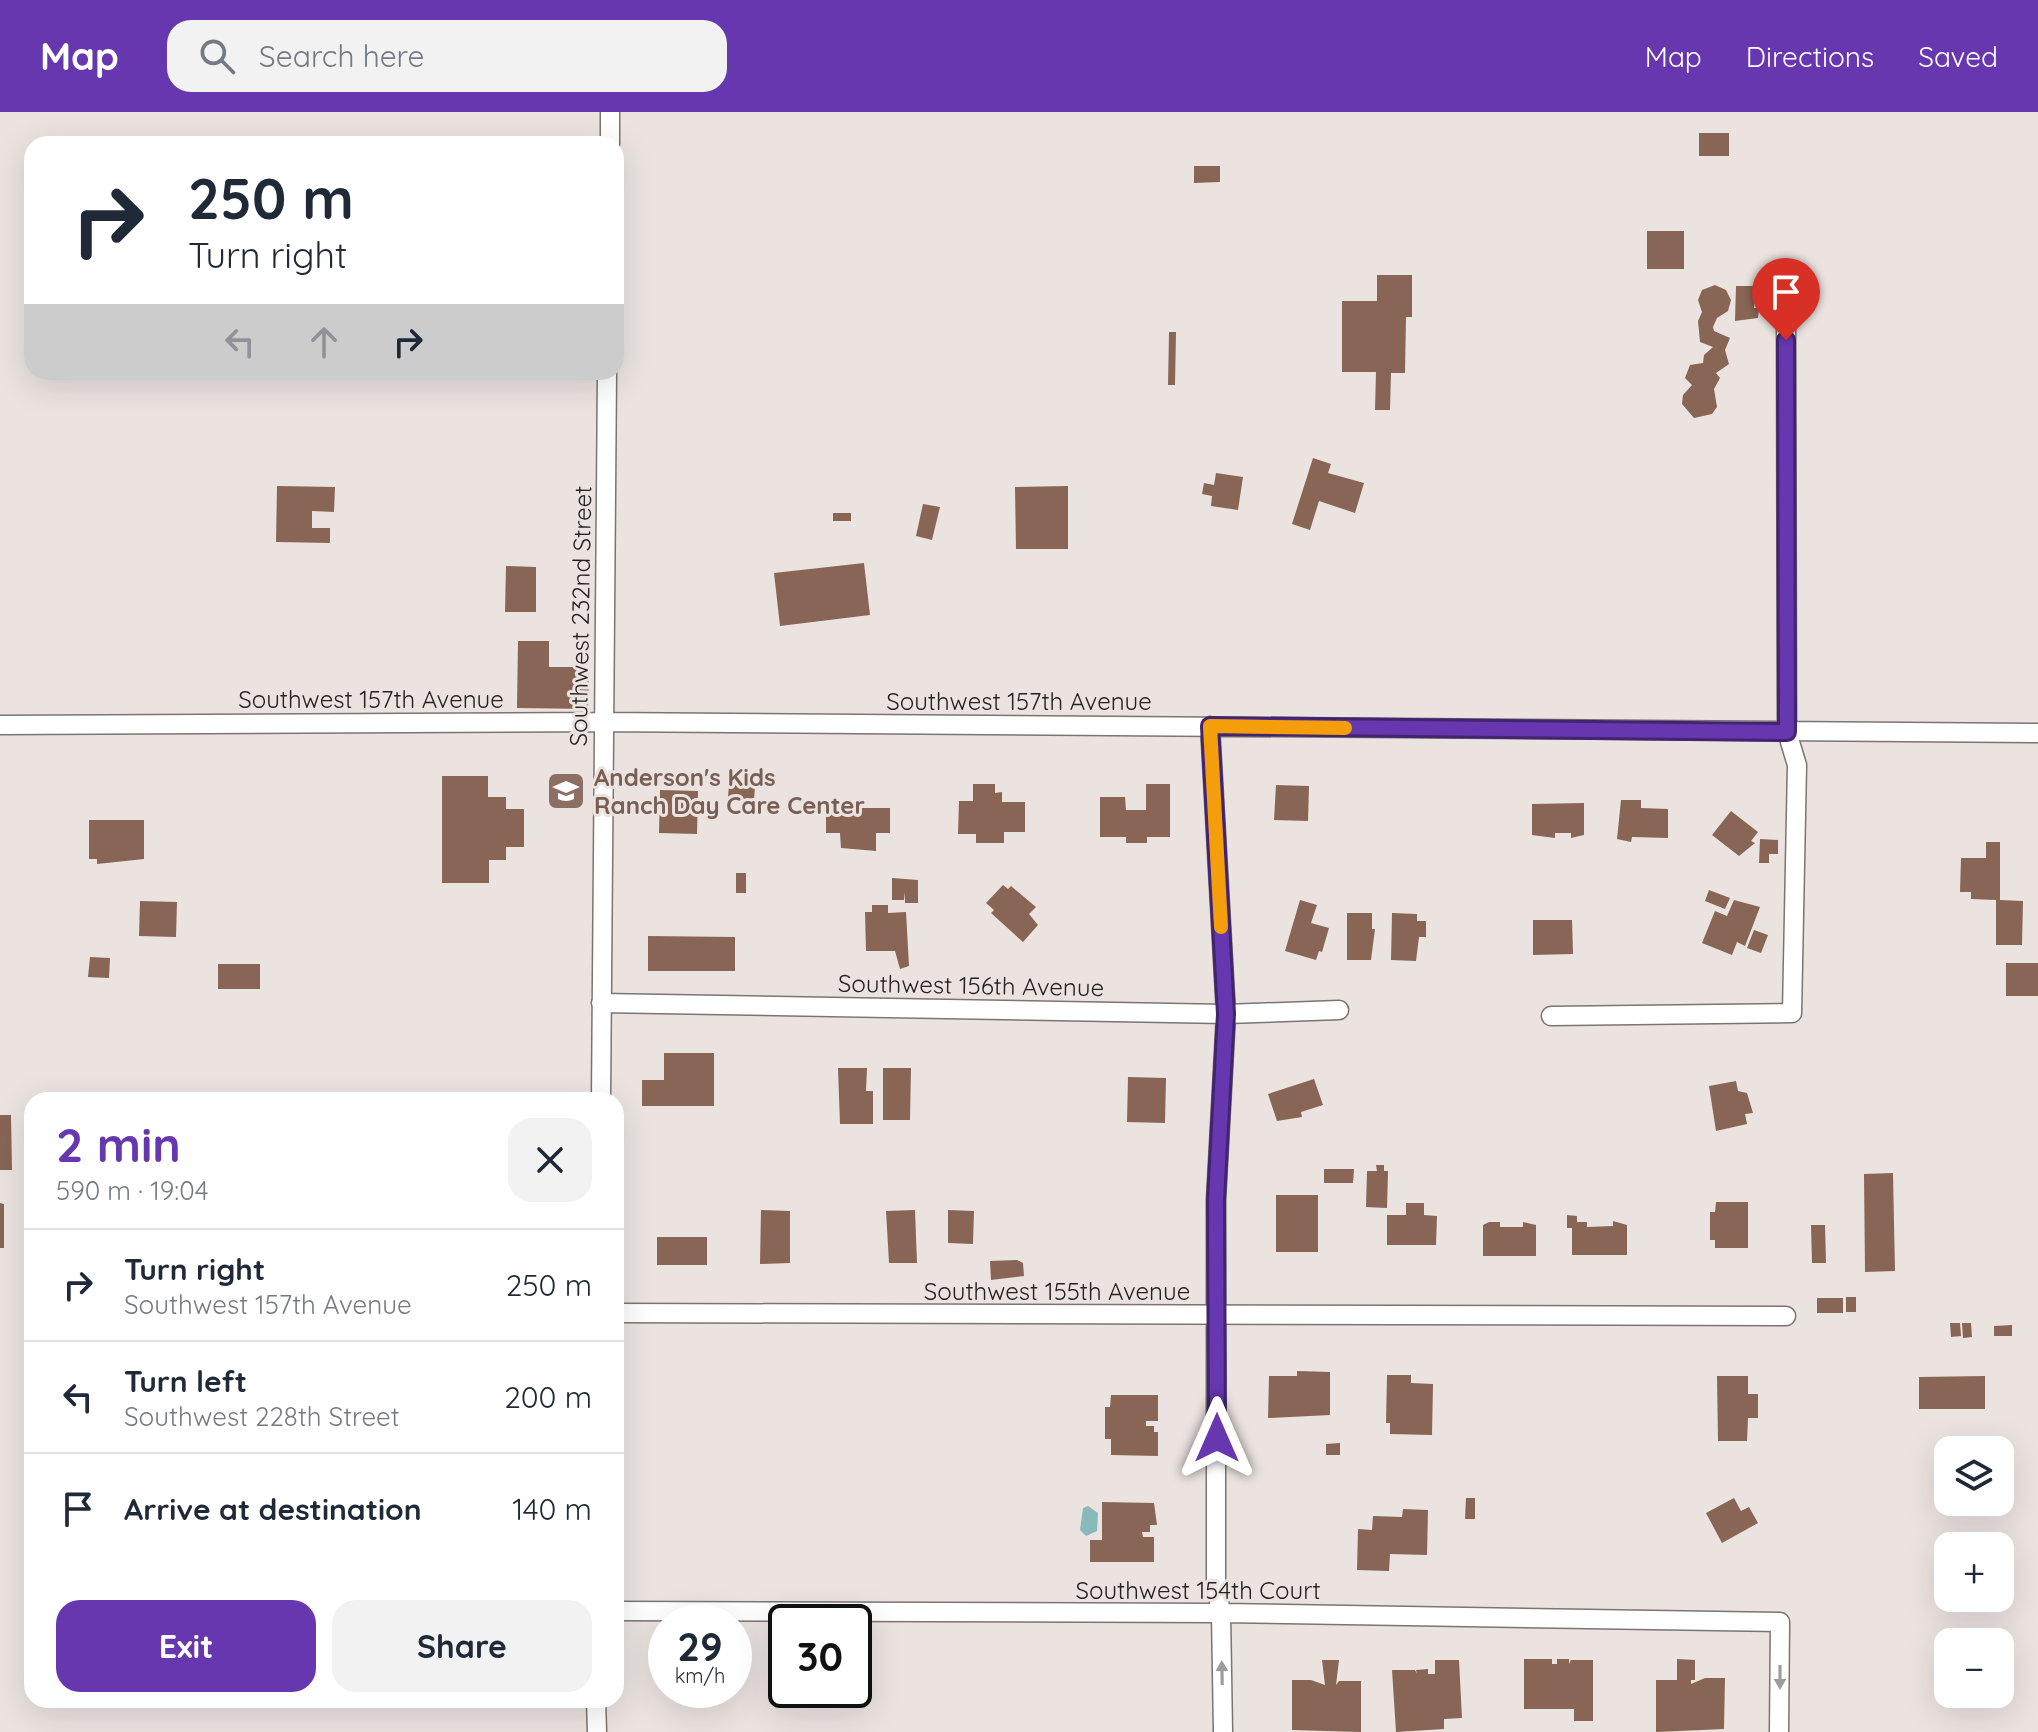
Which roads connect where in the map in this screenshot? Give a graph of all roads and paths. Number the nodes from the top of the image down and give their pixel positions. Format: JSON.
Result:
{"nodes":[{"id":1,"x":610,"y":112,"type":"edge"},
{"id":2,"x":610,"y":136,"type":"edge"},
{"id":3,"x":1786,"y":309,"type":"dead end"},
{"id":4,"x":607,"y":380,"type":"edge"},
{"id":5,"x":602,"y":722,"type":"junction"},
{"id":6,"x":0,"y":725,"type":"edge"},
{"id":7,"x":1210,"y":726,"type":"junction"},
{"id":8,"x":1787,"y":732,"type":"junction"},
{"id":9,"x":2038,"y":733,"type":"edge"},
{"id":10,"x":601,"y":1003,"type":"junction"},
{"id":11,"x":1339,"y":1010,"type":"dead end"},
{"id":12,"x":1226,"y":1014,"type":"junction"},
{"id":13,"x":1551,"y":1016,"type":"dead end"},
{"id":14,"x":601,"y":1092,"type":"edge"},
{"id":15,"x":624,"y":1313,"type":"edge"},
{"id":16,"x":1217,"y":1315,"type":"junction"},
{"id":17,"x":1786,"y":1316,"type":"dead end"},
{"id":18,"x":624,"y":1611,"type":"edge"},
{"id":19,"x":1221,"y":1613,"type":"junction"},
{"id":20,"x":596,"y":1708,"type":"edge"},
{"id":21,"x":597,"y":1732,"type":"edge"},
{"id":22,"x":1223,"y":1732,"type":"edge"},
{"id":23,"x":1779,"y":1732,"type":"edge"}],
"edges":[{"from":1,"to":2,"type":"street"},
{"from":3,"to":8,"type":"street"},
{"from":4,"to":5,"type":"street","name":"Southwest 232nd Street"},
{"from":5,"to":6,"type":"street","name":"Southwest 157th Avenue"},
{"from":5,"to":7,"type":"street","name":"Southwest 157th Avenue"},
{"from":5,"to":10,"type":"street","name":"Southwest 232nd Street"},
{"from":7,"to":8,"type":"street","name":"Southwest 157th Avenue"},
{"from":7,"to":12,"type":"street"},
{"from":8,"to":9,"type":"street","name":"Southwest 157th Avenue"},
{"from":8,"to":13,"type":"street"},
{"from":10,"to":12,"type":"street","name":"Southwest 156th Avenue"},
{"from":10,"to":14,"type":"street","name":"Southwest 232nd Street"},
{"from":11,"to":12,"type":"street","name":"Southwest 156th Avenue"},
{"from":12,"to":16,"type":"street"},
{"from":15,"to":16,"type":"street","name":"Southwest 155th Avenue"},
{"from":16,"to":17,"type":"street","name":"Southwest 155th Avenue"},
{"from":16,"to":19,"type":"street"},
{"from":18,"to":19,"type":"street","name":"Southwest 154th Court"},
{"from":22,"to":19,"type":"street","one_way":true},
{"from":19,"to":23,"type":"street","name":"Southwest 154th Court","one_way":true},
{"from":20,"to":21,"type":"street"}]}
